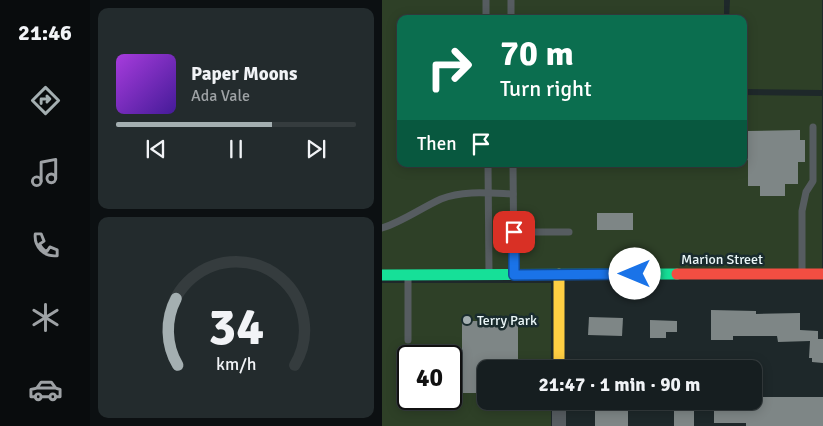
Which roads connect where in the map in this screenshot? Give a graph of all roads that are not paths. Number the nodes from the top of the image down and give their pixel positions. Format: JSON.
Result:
{"nodes":[{"id":1,"x":486,"y":0,"type":"edge"},
{"id":2,"x":511,"y":0,"type":"edge"},
{"id":3,"x":486,"y":15,"type":"edge"},
{"id":4,"x":512,"y":15,"type":"edge"},
{"id":5,"x":813,"y":127,"type":"dead end"},
{"id":6,"x":488,"y":167,"type":"edge"},
{"id":7,"x":513,"y":167,"type":"edge"},
{"id":8,"x":488,"y":193,"type":"junction"},
{"id":9,"x":513,"y":194,"type":"junction"},
{"id":10,"x":382,"y":228,"type":"edge"},
{"id":11,"x":514,"y":232,"type":"junction"},
{"id":12,"x":568,"y":232,"type":"dead end"},
{"id":13,"x":558,"y":274,"type":"junction"},
{"id":14,"x":802,"y":274,"type":"junction"},
{"id":15,"x":822,"y":274,"type":"edge"},
{"id":16,"x":382,"y":275,"type":"edge"},
{"id":17,"x":408,"y":275,"type":"junction"},
{"id":18,"x":489,"y":275,"type":"junction"},
{"id":19,"x":514,"y":275,"type":"junction"},
{"id":20,"x":408,"y":340,"type":"dead end"},
{"id":21,"x":559,"y":360,"type":"edge"},
{"id":22,"x":559,"y":410,"type":"edge"},
{"id":23,"x":559,"y":426,"type":"edge"}],
"edges":[{"from":1,"to":3,"type":"lane"},
{"from":2,"to":4,"type":"lane"},
{"from":5,"to":14,"type":"lane"},
{"from":6,"to":8,"type":"lane"},
{"from":7,"to":9,"type":"lane"},
{"from":8,"to":9,"type":"lane"},
{"from":8,"to":10,"type":"lane"},
{"from":8,"to":18,"type":"lane"},
{"from":9,"to":11,"type":"lane"},
{"from":11,"to":12,"type":"lane"},
{"from":11,"to":19,"type":"lane"},
{"from":13,"to":14,"type":"street","name":"Marion Street"},
{"from":13,"to":19,"type":"street","name":"Marion Street"},
{"from":13,"to":21,"type":"street"},
{"from":14,"to":15,"type":"street","name":"Marion Street"},
{"from":16,"to":17,"type":"street","name":"Marion Street"},
{"from":17,"to":18,"type":"street","name":"Marion Street"},
{"from":17,"to":20,"type":"lane"},
{"from":18,"to":19,"type":"street","name":"Marion Street"},
{"from":22,"to":23,"type":"street"}]}
